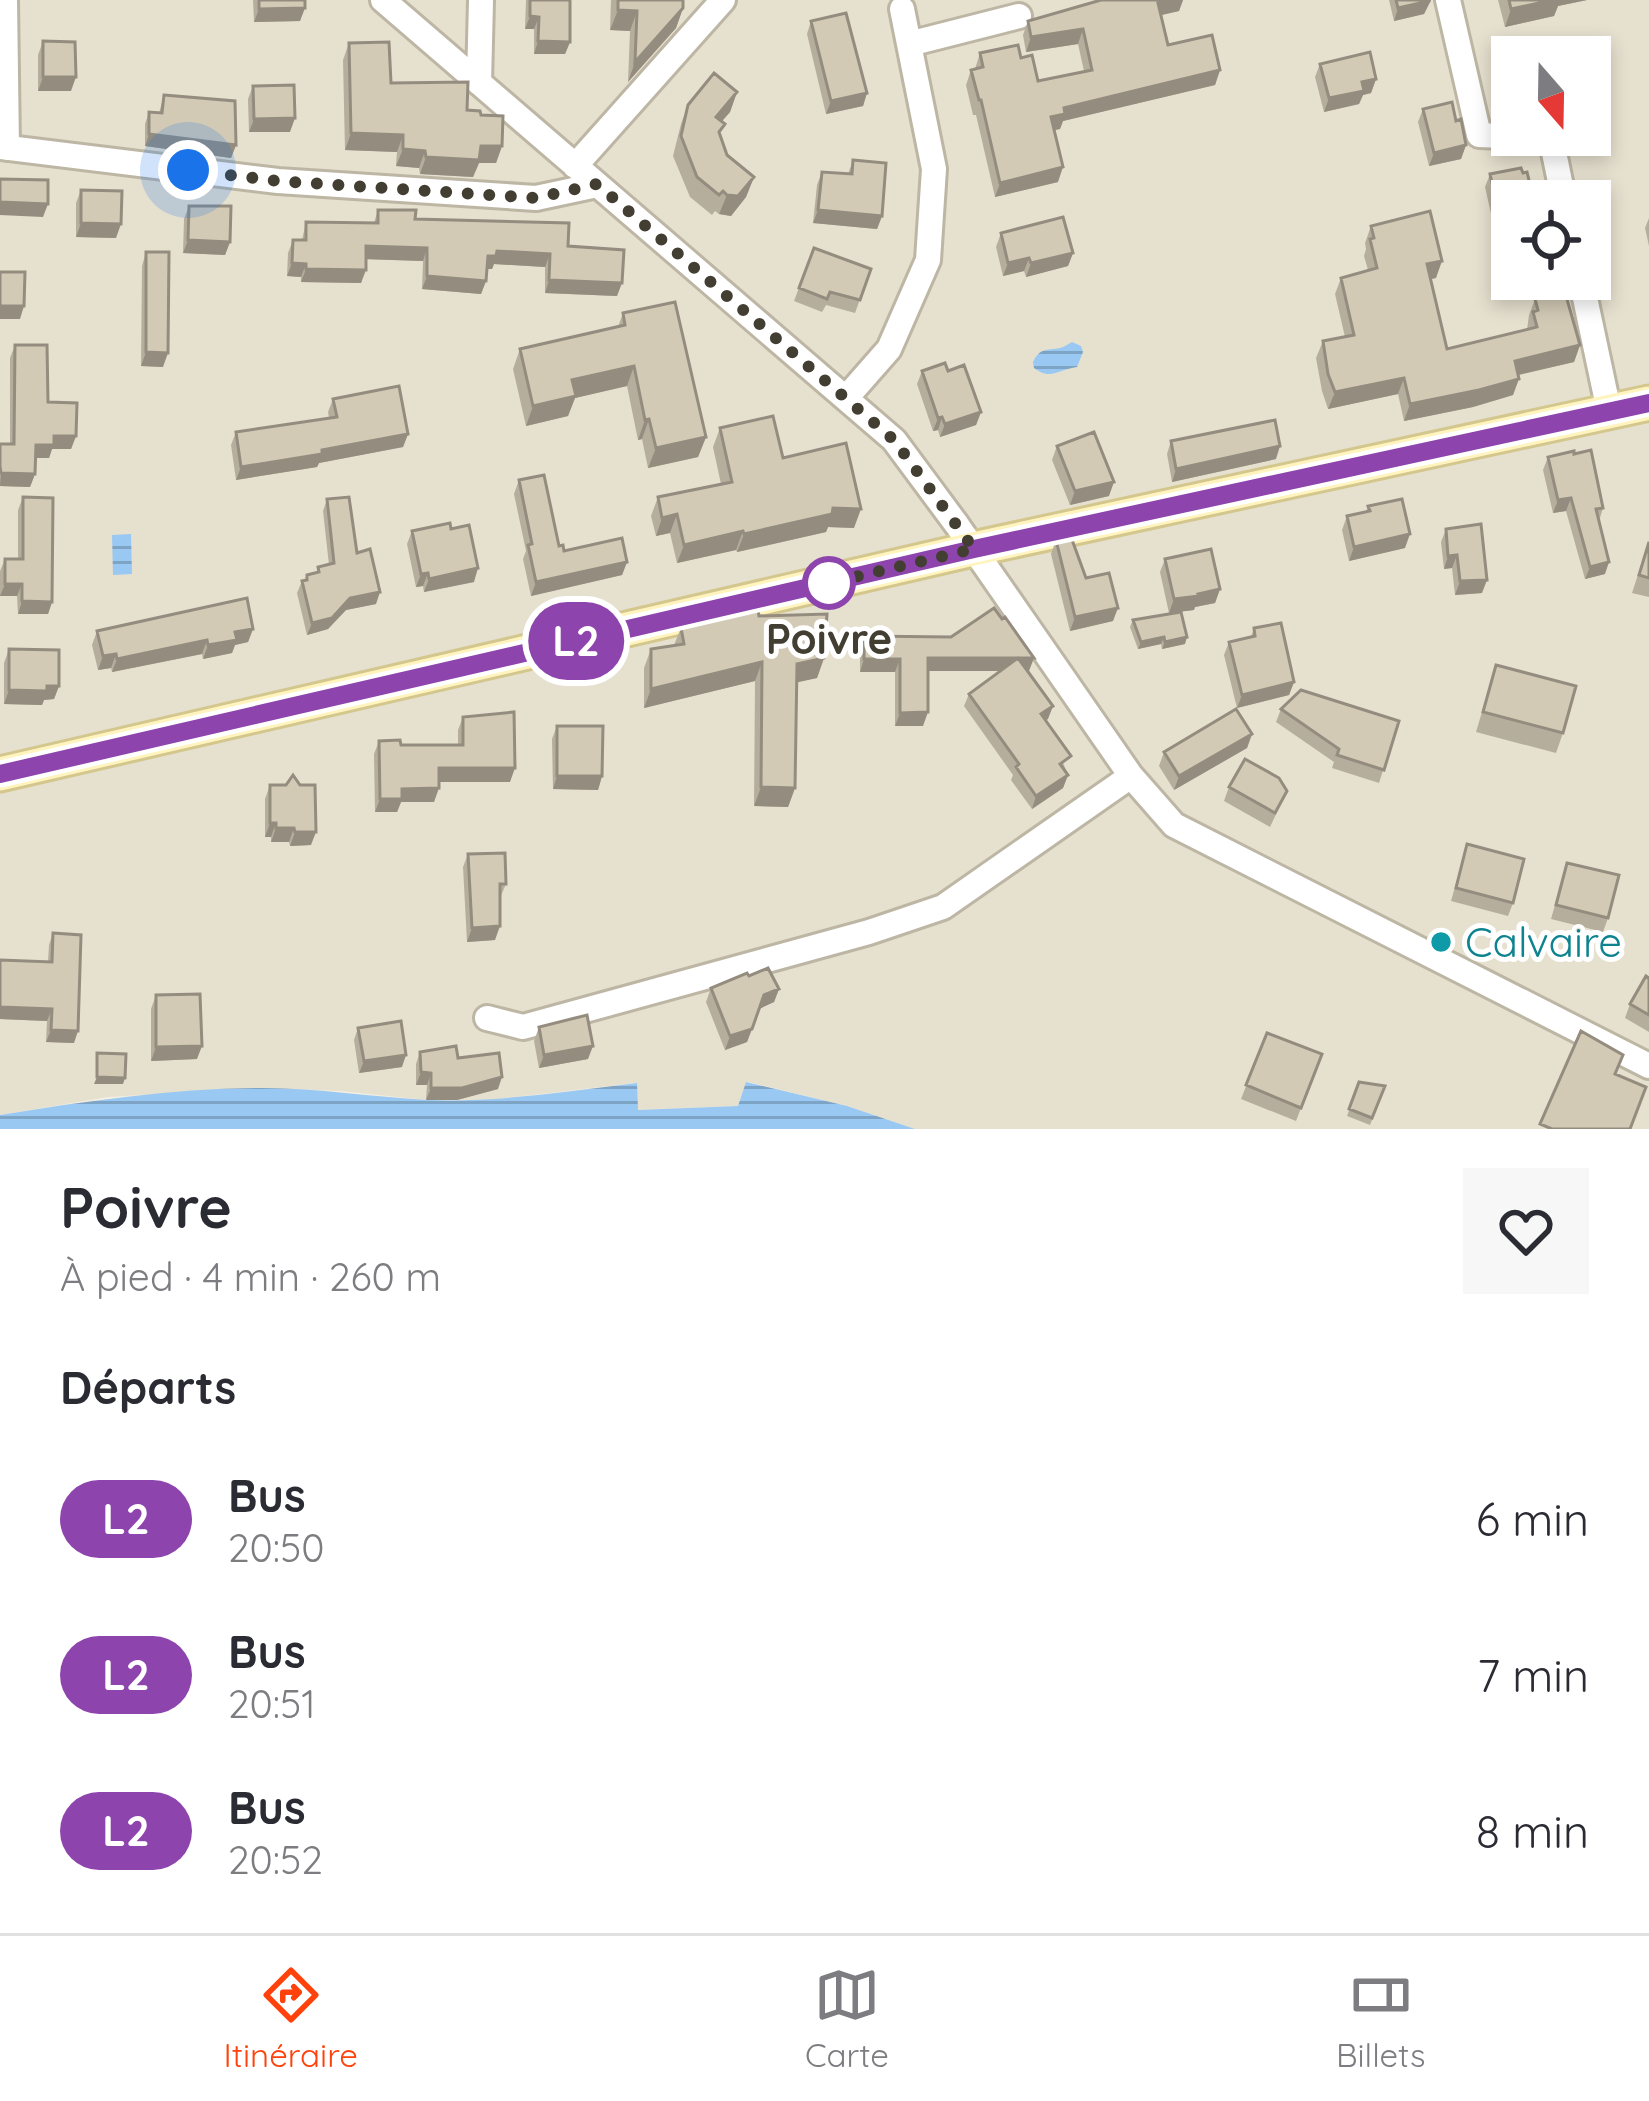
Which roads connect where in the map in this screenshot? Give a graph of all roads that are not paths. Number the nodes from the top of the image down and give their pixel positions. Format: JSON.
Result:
{"nodes":[{"id":1,"x":5,"y":0,"type":"edge"},
{"id":2,"x":383,"y":0,"type":"edge"},
{"id":3,"x":481,"y":0,"type":"edge"},
{"id":4,"x":723,"y":0,"type":"edge"},
{"id":5,"x":1448,"y":0,"type":"edge"},
{"id":6,"x":902,"y":8,"type":"dead end"},
{"id":7,"x":1019,"y":16,"type":"dead end"},
{"id":8,"x":909,"y":44,"type":"junction"},
{"id":9,"x":479,"y":83,"type":"junction"},
{"id":10,"x":4,"y":147,"type":"edge"},
{"id":11,"x":575,"y":166,"type":"junction"},
{"id":12,"x":1560,"y":180,"type":"edge"},
{"id":13,"x":597,"y":184,"type":"junction"},
{"id":14,"x":1585,"y":300,"type":"edge"},
{"id":15,"x":846,"y":398,"type":"junction"},
{"id":16,"x":1649,"y":403,"type":"edge"},
{"id":17,"x":1609,"y":411,"type":"junction"},
{"id":18,"x":974,"y":549,"type":"junction"},
{"id":19,"x":0,"y":774,"type":"edge"},
{"id":20,"x":1131,"y":776,"type":"junction"},
{"id":21,"x":487,"y":1018,"type":"dead end"},
{"id":22,"x":1649,"y":1066,"type":"edge"}],
"edges":[{"from":1,"to":10,"type":"street"},
{"from":2,"to":9,"type":"street"},
{"from":3,"to":9,"type":"street"},
{"from":4,"to":11,"type":"street"},
{"from":5,"to":12,"type":"street"},
{"from":6,"to":8,"type":"street"},
{"from":7,"to":8,"type":"street"},
{"from":8,"to":15,"type":"street"},
{"from":9,"to":11,"type":"street"},
{"from":10,"to":13,"type":"street"},
{"from":11,"to":13,"type":"street"},
{"from":13,"to":15,"type":"street"},
{"from":14,"to":17,"type":"street"},
{"from":15,"to":18,"type":"street"},
{"from":16,"to":17,"type":"main road"},
{"from":17,"to":18,"type":"main road"},
{"from":18,"to":19,"type":"main road"},
{"from":18,"to":20,"type":"street"},
{"from":20,"to":21,"type":"street"},
{"from":20,"to":22,"type":"street"}]}
